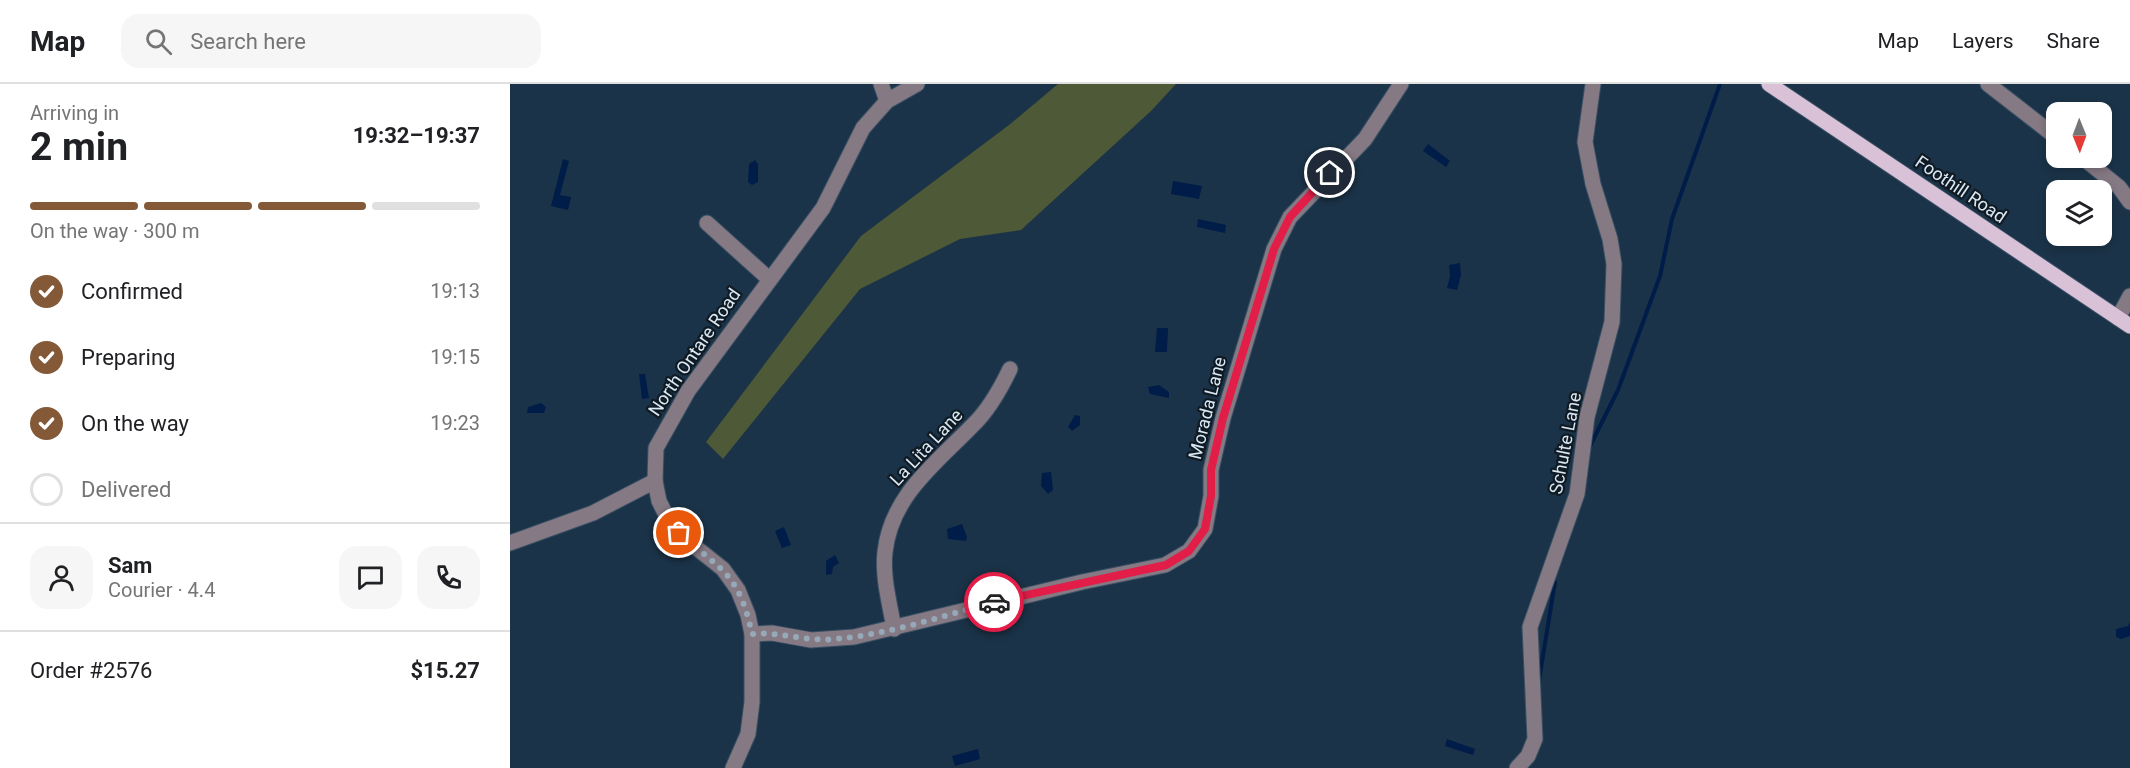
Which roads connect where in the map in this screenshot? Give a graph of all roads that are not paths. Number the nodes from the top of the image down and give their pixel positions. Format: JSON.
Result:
{"nodes":[{"id":1,"x":881,"y":84,"type":"edge"},
{"id":2,"x":917,"y":84,"type":"edge"},
{"id":3,"x":1401,"y":84,"type":"edge"},
{"id":4,"x":1593,"y":84,"type":"edge"},
{"id":5,"x":1769,"y":84,"type":"edge"},
{"id":6,"x":1988,"y":84,"type":"edge"},
{"id":7,"x":887,"y":101,"type":"junction"},
{"id":8,"x":2046,"y":129,"type":"edge"},
{"id":9,"x":2095,"y":168,"type":"edge"},
{"id":10,"x":2130,"y":202,"type":"edge"},
{"id":11,"x":707,"y":223,"type":"dead end"},
{"id":12,"x":769,"y":279,"type":"junction"},
{"id":13,"x":2130,"y":296,"type":"edge"},
{"id":14,"x":2124,"y":322,"type":"edge"},
{"id":15,"x":1010,"y":369,"type":"dead end"},
{"id":16,"x":655,"y":481,"type":"junction"},
{"id":17,"x":510,"y":543,"type":"edge"},
{"id":18,"x":894,"y":629,"type":"junction"},
{"id":19,"x":752,"y":634,"type":"junction"},
{"id":20,"x":733,"y":768,"type":"edge"},
{"id":21,"x":1517,"y":768,"type":"edge"}],
"edges":[{"from":1,"to":7,"type":"street"},
{"from":2,"to":7,"type":"street","name":"North Ontare Road"},
{"from":3,"to":18,"type":"street","name":"Morada Lane"},
{"from":4,"to":21,"type":"street","name":"Schulte Lane"},
{"from":5,"to":14,"type":"main road","name":"Foothill Road"},
{"from":6,"to":8,"type":"street"},
{"from":7,"to":12,"type":"street","name":"North Ontare Road"},
{"from":9,"to":10,"type":"street"},
{"from":11,"to":12,"type":"street"},
{"from":12,"to":16,"type":"street","name":"North Ontare Road"},
{"from":13,"to":14,"type":"street"},
{"from":15,"to":18,"type":"street","name":"La Lita Lane"},
{"from":16,"to":17,"type":"street"},
{"from":16,"to":19,"type":"street","name":"North Ontare Road"},
{"from":18,"to":19,"type":"street","name":"Morada Lane"},
{"from":19,"to":20,"type":"street","name":"North Ontare Road"}]}
